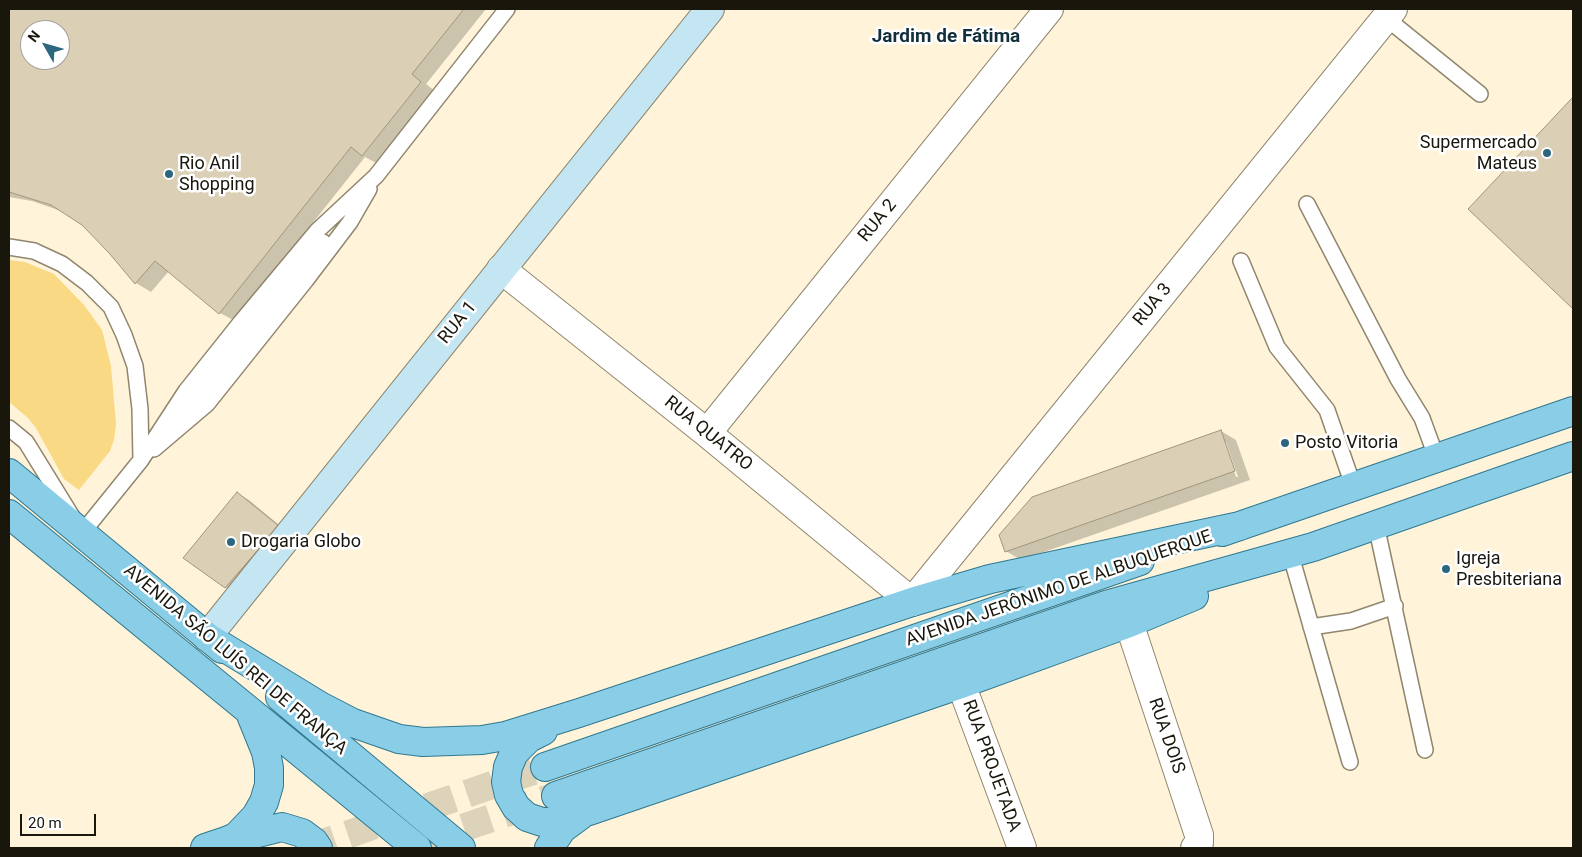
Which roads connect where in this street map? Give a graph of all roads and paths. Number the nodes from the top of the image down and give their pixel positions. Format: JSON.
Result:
{"nodes":[{"id":1,"x":507,"y":9,"type":"edge"},
{"id":2,"x":710,"y":9,"type":"edge"},
{"id":3,"x":1049,"y":9,"type":"edge"},
{"id":4,"x":1390,"y":13,"type":"edge"},
{"id":5,"x":1480,"y":94,"type":"dead end"},
{"id":6,"x":376,"y":176,"type":"junction"},
{"id":7,"x":1307,"y":204,"type":"dead end"},
{"id":8,"x":9,"y":246,"type":"edge"},
{"id":9,"x":1241,"y":261,"type":"dead end"},
{"id":10,"x":501,"y":269,"type":"junction"},
{"id":11,"x":1573,"y":411,"type":"edge"},
{"id":12,"x":9,"y":428,"type":"edge"},
{"id":13,"x":707,"y":433,"type":"junction"},
{"id":14,"x":1573,"y":456,"type":"edge"},
{"id":15,"x":1437,"y":458,"type":"junction"},
{"id":16,"x":142,"y":460,"type":"junction"},
{"id":17,"x":9,"y":473,"type":"edge"},
{"id":18,"x":1354,"y":488,"type":"junction"},
{"id":19,"x":9,"y":514,"type":"edge"},
{"id":20,"x":1376,"y":525,"type":"junction"},
{"id":21,"x":1240,"y":526,"type":"junction"},
{"id":22,"x":82,"y":534,"type":"junction"},
{"id":23,"x":1302,"y":552,"type":"junction"},
{"id":24,"x":912,"y":602,"type":"junction"},
{"id":25,"x":1395,"y":606,"type":"junction"},
{"id":26,"x":1128,"y":623,"type":"junction"},
{"id":27,"x":1311,"y":627,"type":"junction"},
{"id":28,"x":207,"y":637,"type":"junction"},
{"id":29,"x":961,"y":684,"type":"junction"},
{"id":30,"x":250,"y":713,"type":"junction"},
{"id":31,"x":579,"y":713,"type":"junction"},
{"id":32,"x":1425,"y":750,"type":"dead end"},
{"id":33,"x":1350,"y":762,"type":"dead end"},
{"id":34,"x":545,"y":767,"type":"tunnel mouth"},
{"id":35,"x":556,"y":796,"type":"tunnel mouth"},
{"id":36,"x":589,"y":811,"type":"junction"},
{"id":37,"x":216,"y":845,"type":"edge"},
{"id":38,"x":318,"y":848,"type":"edge"},
{"id":39,"x":417,"y":848,"type":"edge"},
{"id":40,"x":461,"y":848,"type":"edge"},
{"id":41,"x":548,"y":848,"type":"edge"},
{"id":42,"x":1022,"y":848,"type":"edge"},
{"id":43,"x":1195,"y":848,"type":"edge"}],
"edges":[{"from":1,"to":6,"type":"lane"},
{"from":2,"to":10,"type":"main road","name":"RUA 1"},
{"from":3,"to":13,"type":"street","name":"RUA 2"},
{"from":4,"to":5,"type":"lane"},
{"from":4,"to":24,"type":"street","name":"RUA 3"},
{"from":6,"to":16,"type":"lane"},
{"from":6,"to":16,"type":"lane"},
{"from":7,"to":15,"type":"lane"},
{"from":8,"to":16,"type":"lane"},
{"from":9,"to":18,"type":"lane"},
{"from":10,"to":13,"type":"street","name":"RUA QUATRO"},
{"from":10,"to":28,"type":"main road","name":"RUA 1"},
{"from":11,"to":15,"type":"main road","name":"AVENIDA JERÔNIMO DE ALBUQUERQUE"},
{"from":12,"to":22,"type":"lane"},
{"from":13,"to":24,"type":"street","name":"RUA QUATRO"},
{"from":14,"to":20,"type":"main road","name":"AVENIDA JERÔNIMO DE ALBUQUERQUE"},
{"from":15,"to":18,"type":"main road","name":"AVENIDA JERÔNIMO DE ALBUQUERQUE"},
{"from":16,"to":22,"type":"lane"},
{"from":17,"to":22,"type":"main road","name":"AVENIDA SÃO LUÍS REI DE FRANÇA"},
{"from":18,"to":21,"type":"main road","name":"AVENIDA JERÔNIMO DE ALBUQUERQUE"},
{"from":19,"to":30,"type":"main road","name":"AVENIDA SÃO LUÍS REI DE FRANÇA"},
{"from":20,"to":23,"type":"main road","name":"AVENIDA JERÔNIMO DE ALBUQUERQUE"},
{"from":20,"to":25,"type":"lane"},
{"from":21,"to":24,"type":"main road"},
{"from":21,"to":34,"type":"main road","name":"AVENIDA JERÔNIMO DE ALBUQUERQUE"},
{"from":22,"to":28,"type":"main road","name":"AVENIDA SÃO LUÍS REI DE FRANÇA"},
{"from":23,"to":26,"type":"main road"},
{"from":23,"to":27,"type":"lane"},
{"from":23,"to":35,"type":"main road","name":"AVENIDA JERÔNIMO DE ALBUQUERQUE"},
{"from":24,"to":31,"type":"main road"},
{"from":25,"to":27,"type":"lane"},
{"from":25,"to":32,"type":"lane"},
{"from":26,"to":29,"type":"main road"},
{"from":26,"to":43,"type":"street","name":"RUA DOIS"},
{"from":27,"to":33,"type":"lane"},
{"from":28,"to":31,"type":"main road"},
{"from":28,"to":40,"type":"main road","name":"AVENIDA SÃO LUÍS REI DE FRANÇA"},
{"from":29,"to":36,"type":"main road"},
{"from":29,"to":42,"type":"street","name":"RUA PROJETADA"},
{"from":30,"to":37,"type":"main road"},
{"from":30,"to":39,"type":"main road","name":"AVENIDA SÃO LUÍS REI DE FRANÇA"},
{"from":31,"to":36,"type":"main road"},
{"from":36,"to":41,"type":"main road"},
{"from":37,"to":38,"type":"main road"}]}
